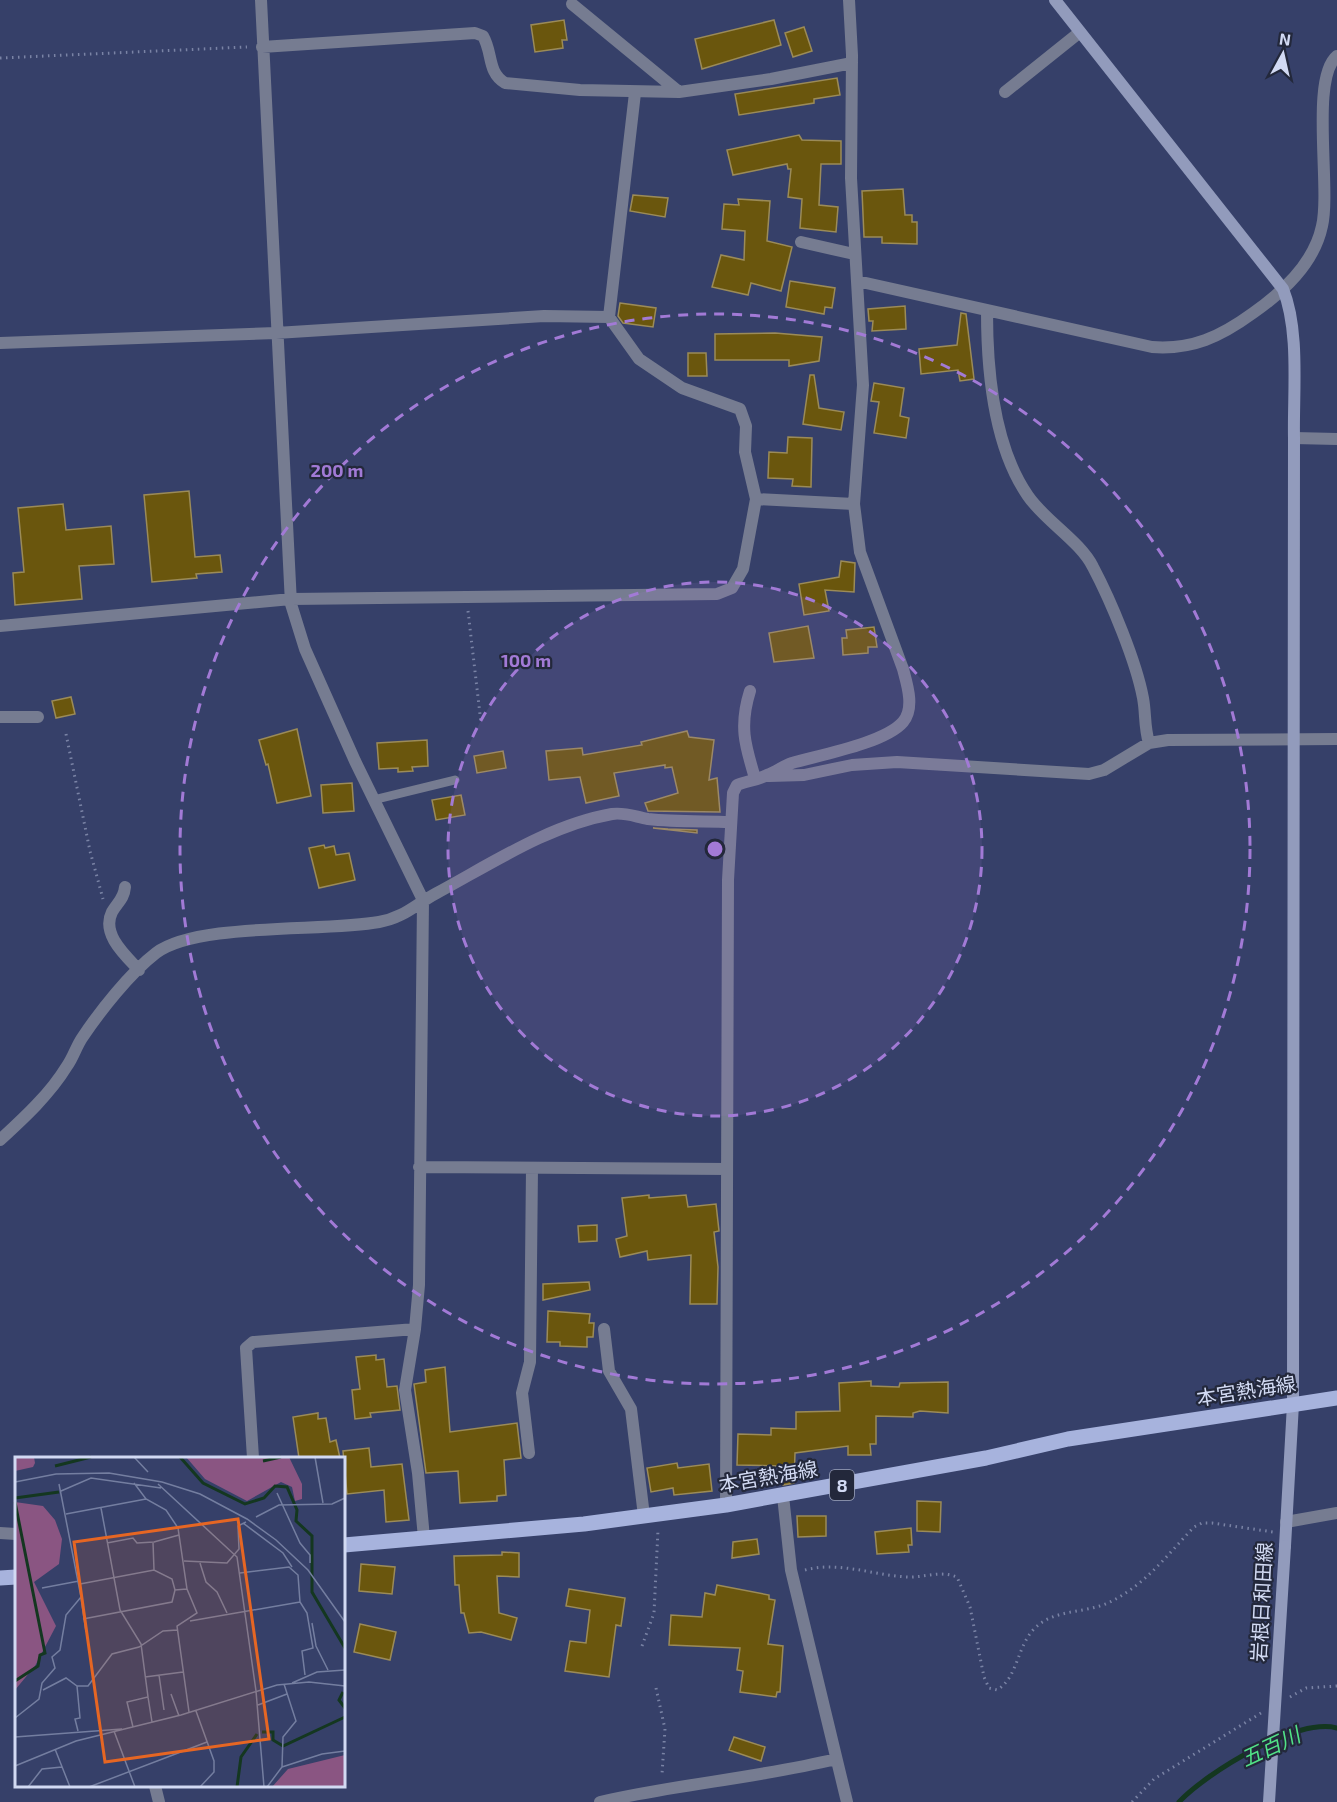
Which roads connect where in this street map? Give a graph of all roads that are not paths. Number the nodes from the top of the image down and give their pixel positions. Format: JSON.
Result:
{"nodes":[{"id":1,"x":261,"y":0,"type":"edge"},
{"id":2,"x":849,"y":0,"type":"edge"},
{"id":3,"x":1055,"y":0,"type":"edge"},
{"id":4,"x":572,"y":4,"type":"dead end"},
{"id":5,"x":1080,"y":32,"type":"junction"},
{"id":6,"x":262,"y":47,"type":"junction"},
{"id":7,"x":1337,"y":56,"type":"edge"},
{"id":8,"x":852,"y":63,"type":"junction"},
{"id":9,"x":679,"y":92,"type":"junction"},
{"id":10,"x":1005,"y":92,"type":"dead end"},
{"id":11,"x":635,"y":93,"type":"junction"},
{"id":12,"x":801,"y":242,"type":"dead end"},
{"id":13,"x":855,"y":254,"type":"junction"},
{"id":14,"x":857,"y":281,"type":"junction"},
{"id":15,"x":1283,"y":289,"type":"junction"},
{"id":16,"x":987,"y":312,"type":"junction"},
{"id":17,"x":609,"y":317,"type":"junction"},
{"id":18,"x":276,"y":333,"type":"junction"},
{"id":19,"x":0,"y":343,"type":"edge"},
{"id":20,"x":1294,"y":438,"type":"junction"},
{"id":21,"x":1337,"y":439,"type":"edge"},
{"id":22,"x":756,"y":499,"type":"junction"},
{"id":23,"x":854,"y":504,"type":"junction"},
{"id":24,"x":291,"y":599,"type":"junction"},
{"id":25,"x":0,"y":626,"type":"edge"},
{"id":26,"x":750,"y":691,"type":"dead end"},
{"id":27,"x":0,"y":717,"type":"edge"},
{"id":28,"x":38,"y":717,"type":"dead end"},
{"id":29,"x":1293,"y":739,"type":"junction"},
{"id":30,"x":1337,"y":739,"type":"edge"},
{"id":31,"x":1149,"y":743,"type":"junction"},
{"id":32,"x":760,"y":777,"type":"junction"},
{"id":33,"x":455,"y":780,"type":"dead end"},
{"id":34,"x":373,"y":800,"type":"junction"},
{"id":35,"x":730,"y":822,"type":"junction"},
{"id":36,"x":125,"y":887,"type":"dead end"},
{"id":37,"x":423,"y":900,"type":"junction"},
{"id":38,"x":139,"y":970,"type":"junction"},
{"id":39,"x":0,"y":1140,"type":"edge"},
{"id":40,"x":419,"y":1167,"type":"junction"},
{"id":41,"x":532,"y":1168,"type":"junction"},
{"id":42,"x":727,"y":1169,"type":"junction"},
{"id":43,"x":415,"y":1329,"type":"junction"},
{"id":44,"x":604,"y":1329,"type":"dead end"},
{"id":45,"x":1337,"y":1398,"type":"edge"},
{"id":46,"x":1293,"y":1404,"type":"junction"},
{"id":47,"x":529,"y":1453,"type":"dead end"},
{"id":48,"x":253,"y":1457,"type":"edge"},
{"id":49,"x":783,"y":1496,"type":"junction"},
{"id":50,"x":726,"y":1505,"type":"junction"},
{"id":51,"x":1337,"y":1513,"type":"edge"},
{"id":52,"x":651,"y":1515,"type":"junction"},
{"id":53,"x":0,"y":1533,"type":"edge"},
{"id":54,"x":1285,"y":1533,"type":"junction"},
{"id":55,"x":15,"y":1534,"type":"edge"},
{"id":56,"x":424,"y":1538,"type":"junction"},
{"id":57,"x":345,"y":1545,"type":"edge"},
{"id":58,"x":15,"y":1577,"type":"edge"},
{"id":59,"x":0,"y":1578,"type":"edge"},
{"id":60,"x":836,"y":1759,"type":"junction"},
{"id":61,"x":155,"y":1787,"type":"edge"},
{"id":62,"x":159,"y":1802,"type":"edge"},
{"id":63,"x":600,"y":1802,"type":"edge"},
{"id":64,"x":847,"y":1802,"type":"edge"},
{"id":65,"x":1269,"y":1802,"type":"edge"}],
"edges":[{"from":1,"to":6,"type":"street"},
{"from":2,"to":8,"type":"street"},
{"from":3,"to":5,"type":"street"},
{"from":4,"to":9,"type":"street"},
{"from":5,"to":10,"type":"street"},
{"from":5,"to":15,"type":"street"},
{"from":6,"to":11,"type":"street"},
{"from":6,"to":18,"type":"street"},
{"from":7,"to":15,"type":"street"},
{"from":8,"to":9,"type":"street"},
{"from":8,"to":13,"type":"street"},
{"from":9,"to":11,"type":"street"},
{"from":11,"to":17,"type":"street"},
{"from":12,"to":13,"type":"street"},
{"from":13,"to":14,"type":"street"},
{"from":14,"to":16,"type":"street"},
{"from":14,"to":23,"type":"street"},
{"from":15,"to":16,"type":"street"},
{"from":15,"to":20,"type":"street","name":"岩根日和田線"},
{"from":16,"to":31,"type":"street"},
{"from":17,"to":18,"type":"street"},
{"from":17,"to":22,"type":"street"},
{"from":18,"to":19,"type":"street"},
{"from":18,"to":24,"type":"street"},
{"from":20,"to":21,"type":"street"},
{"from":20,"to":29,"type":"street","name":"岩根日和田線"},
{"from":22,"to":23,"type":"street"},
{"from":22,"to":24,"type":"street"},
{"from":23,"to":32,"type":"street"},
{"from":24,"to":25,"type":"street"},
{"from":24,"to":34,"type":"street"},
{"from":26,"to":32,"type":"street"},
{"from":27,"to":28,"type":"street"},
{"from":29,"to":30,"type":"street"},
{"from":29,"to":31,"type":"street"},
{"from":29,"to":46,"type":"street","name":"岩根日和田線"},
{"from":31,"to":32,"type":"street"},
{"from":32,"to":35,"type":"street"},
{"from":33,"to":34,"type":"lane"},
{"from":34,"to":37,"type":"street"},
{"from":35,"to":37,"type":"street"},
{"from":35,"to":42,"type":"street"},
{"from":36,"to":38,"type":"street"},
{"from":37,"to":38,"type":"street"},
{"from":37,"to":40,"type":"street"},
{"from":38,"to":39,"type":"street"},
{"from":40,"to":41,"type":"street"},
{"from":40,"to":43,"type":"street"},
{"from":41,"to":42,"type":"street"},
{"from":41,"to":47,"type":"street"},
{"from":42,"to":50,"type":"street"},
{"from":43,"to":48,"type":"street"},
{"from":43,"to":56,"type":"street"},
{"from":44,"to":52,"type":"street"},
{"from":45,"to":46,"type":"main road","name":"本宮熱海線","number":"8"},
{"from":46,"to":49,"type":"main road","name":"本宮熱海線","number":"8"},
{"from":46,"to":54,"type":"street","name":"岩根日和田線"},
{"from":49,"to":50,"type":"main road","name":"本宮熱海線","number":"8"},
{"from":49,"to":60,"type":"street"},
{"from":50,"to":52,"type":"main road","name":"本宮熱海線","number":"8"},
{"from":51,"to":54,"type":"street"},
{"from":52,"to":56,"type":"main road","name":"本宮熱海線","number":"8"},
{"from":53,"to":55,"type":"street"},
{"from":54,"to":65,"type":"street","name":"岩根日和田線","bridge":true},
{"from":56,"to":57,"type":"main road","name":"本宮熱海線","number":"8"},
{"from":58,"to":59,"type":"main road"},
{"from":60,"to":63,"type":"street"},
{"from":60,"to":64,"type":"street"},
{"from":61,"to":62,"type":"street"}]}
